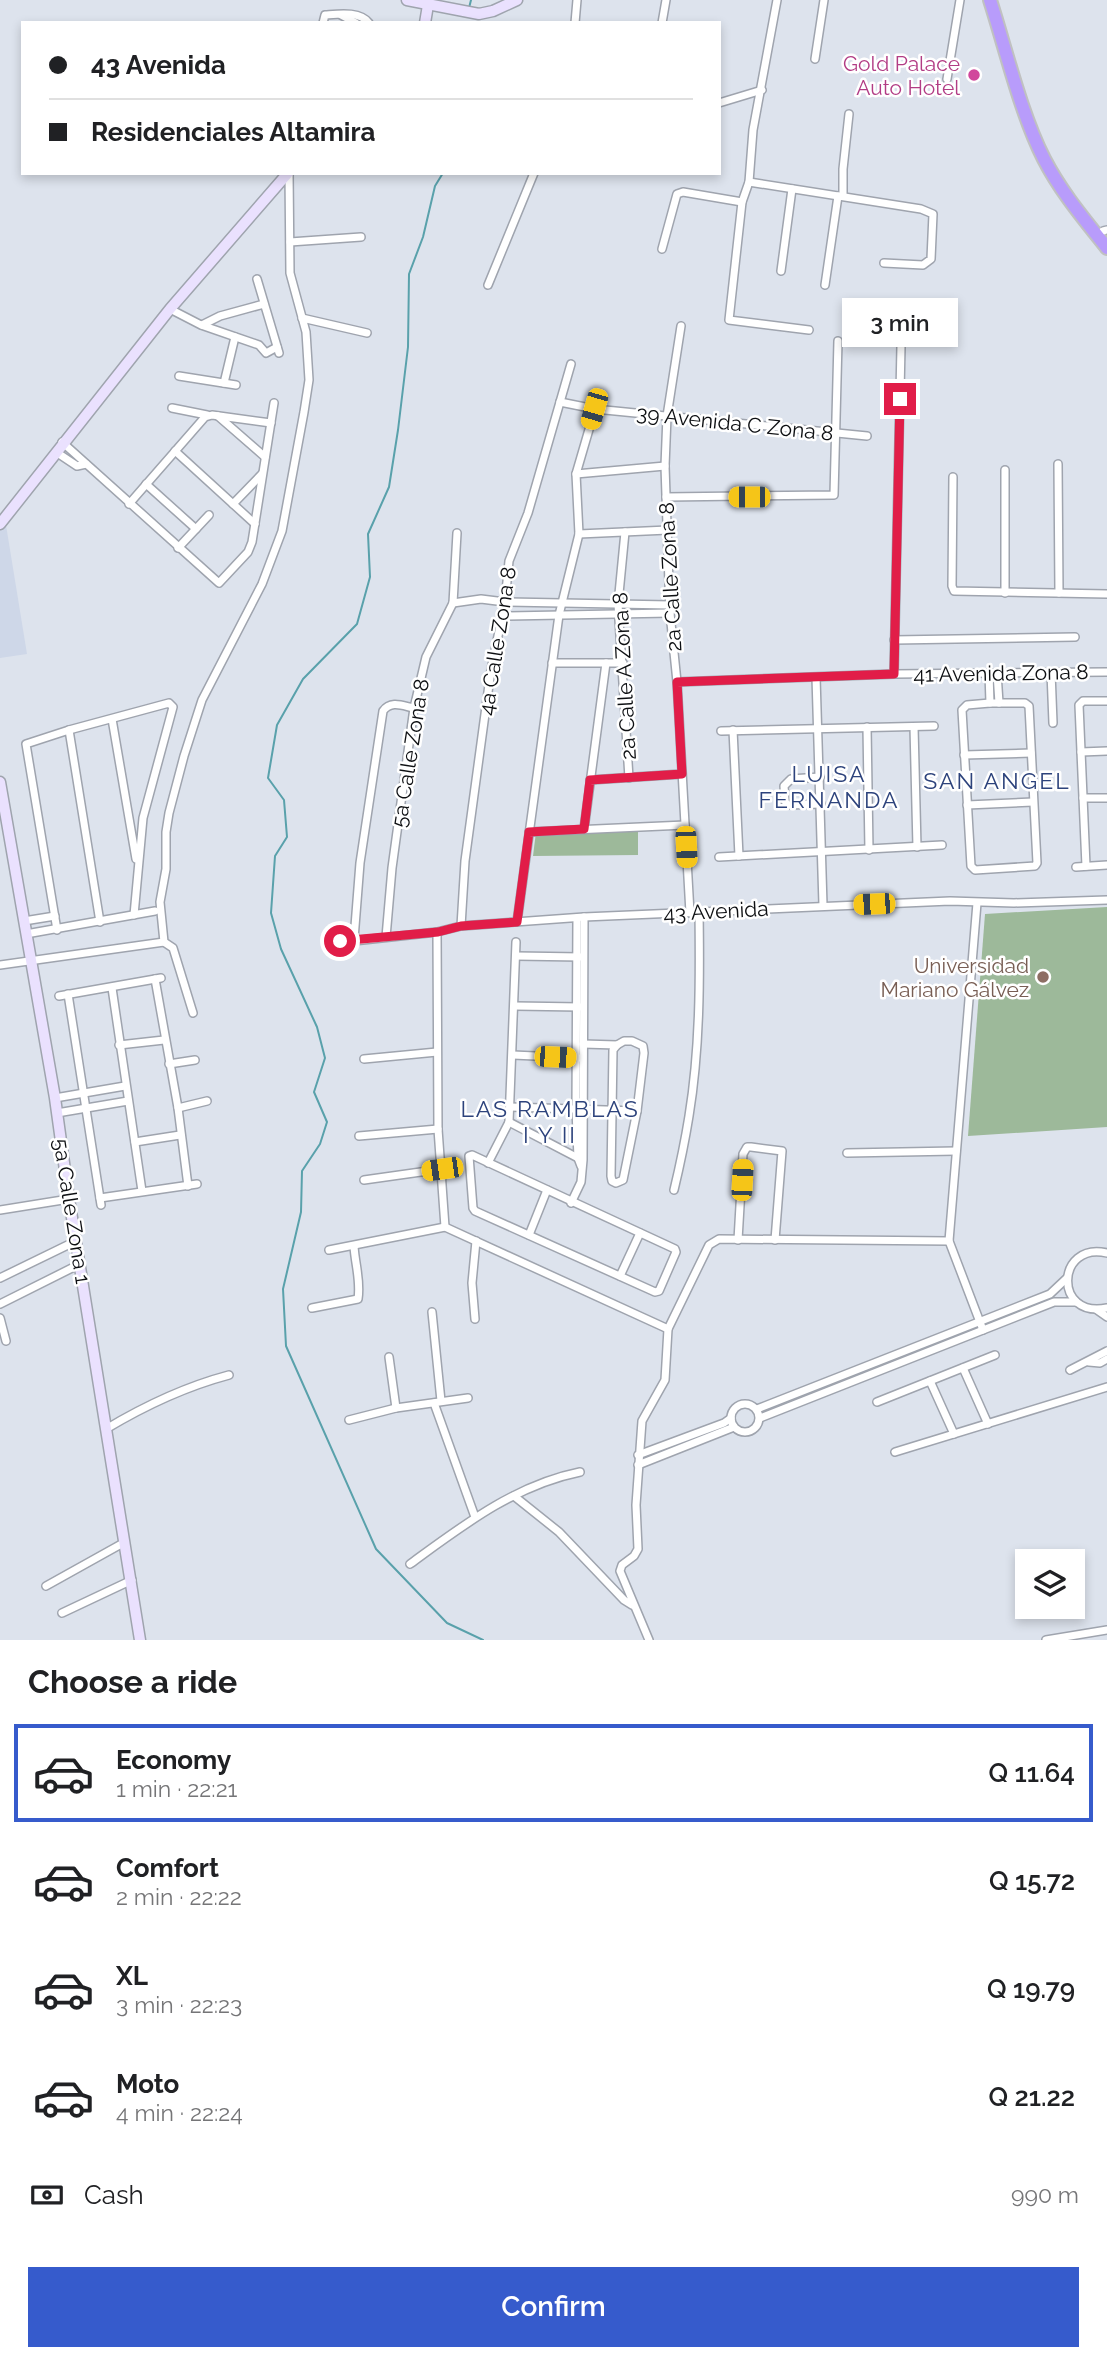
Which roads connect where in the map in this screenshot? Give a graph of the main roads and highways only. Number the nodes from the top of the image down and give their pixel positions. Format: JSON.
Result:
{"nodes":[{"id":1,"x":990,"y":0,"type":"edge"},
{"id":2,"x":997,"y":0,"type":"edge"},
{"id":3,"x":1106,"y":232,"type":"edge"},
{"id":4,"x":1107,"y":248,"type":"edge"}],
"edges":[{"from":1,"to":4,"type":"highway"},
{"from":2,"to":3,"type":"highway"}]}
